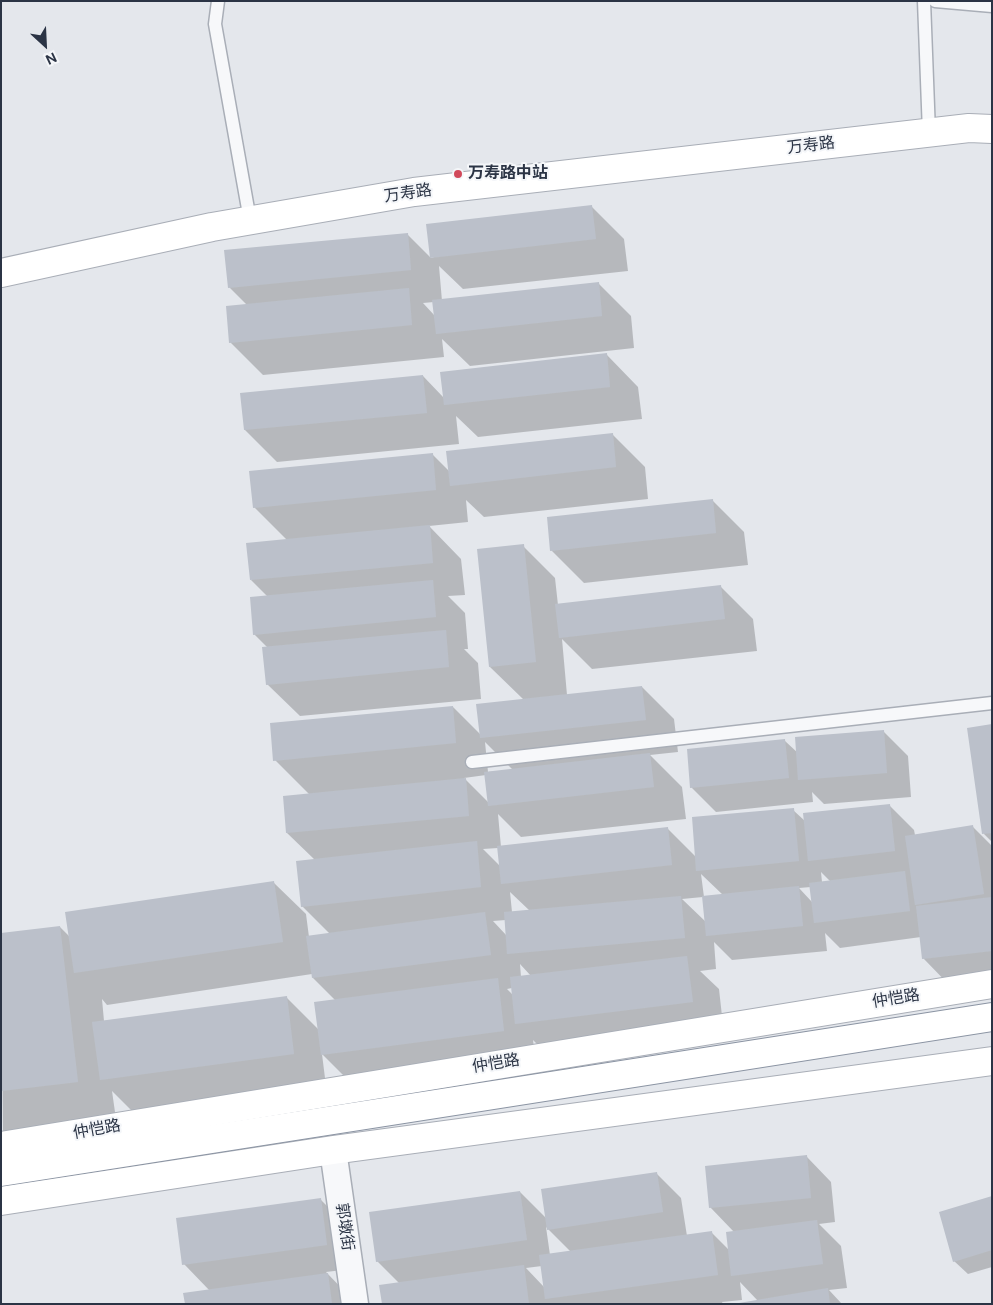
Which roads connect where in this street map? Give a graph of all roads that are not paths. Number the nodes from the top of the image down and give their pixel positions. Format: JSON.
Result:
{"nodes":[{"id":1,"x":218,"y":1,"type":"edge"},
{"id":2,"x":924,"y":1,"type":"edge"},
{"id":3,"x":935,"y":1,"type":"edge"},
{"id":4,"x":992,"y":6,"type":"edge"},
{"id":5,"x":981,"y":128,"type":"edge"},
{"id":6,"x":929,"y":133,"type":"junction"},
{"id":7,"x":250,"y":220,"type":"junction"},
{"id":8,"x":1,"y":272,"type":"edge"},
{"id":9,"x":992,"y":703,"type":"edge"},
{"id":10,"x":472,"y":762,"type":"dead end"},
{"id":11,"x":992,"y":984,"type":"edge"},
{"id":12,"x":992,"y":1017,"type":"edge"},
{"id":13,"x":992,"y":1035,"type":"edge"},
{"id":14,"x":809,"y":1046,"type":"junction"},
{"id":15,"x":992,"y":1061,"type":"edge"},
{"id":16,"x":1,"y":1146,"type":"edge"},
{"id":17,"x":333,"y":1150,"type":"junction"},
{"id":18,"x":1,"y":1172,"type":"edge"},
{"id":19,"x":1,"y":1201,"type":"edge"},
{"id":20,"x":355,"y":1304,"type":"edge"}],
"edges":[{"from":1,"to":7,"type":"lane"},
{"from":2,"to":6,"type":"lane"},
{"from":3,"to":4,"type":"lane"},
{"from":5,"to":6,"type":"main road","name":"万寿路"},
{"from":6,"to":7,"type":"main road","name":"万寿路"},
{"from":7,"to":8,"type":"main road","name":"万寿路"},
{"from":9,"to":10,"type":"lane"},
{"from":11,"to":16,"type":"main road","name":"仲恺路"},
{"from":12,"to":14,"type":"main road"},
{"from":13,"to":14,"type":"main road"},
{"from":14,"to":18,"type":"main road"},
{"from":15,"to":17,"type":"main road"},
{"from":17,"to":19,"type":"main road"},
{"from":17,"to":20,"type":"street","name":"郭墩街"}]}
